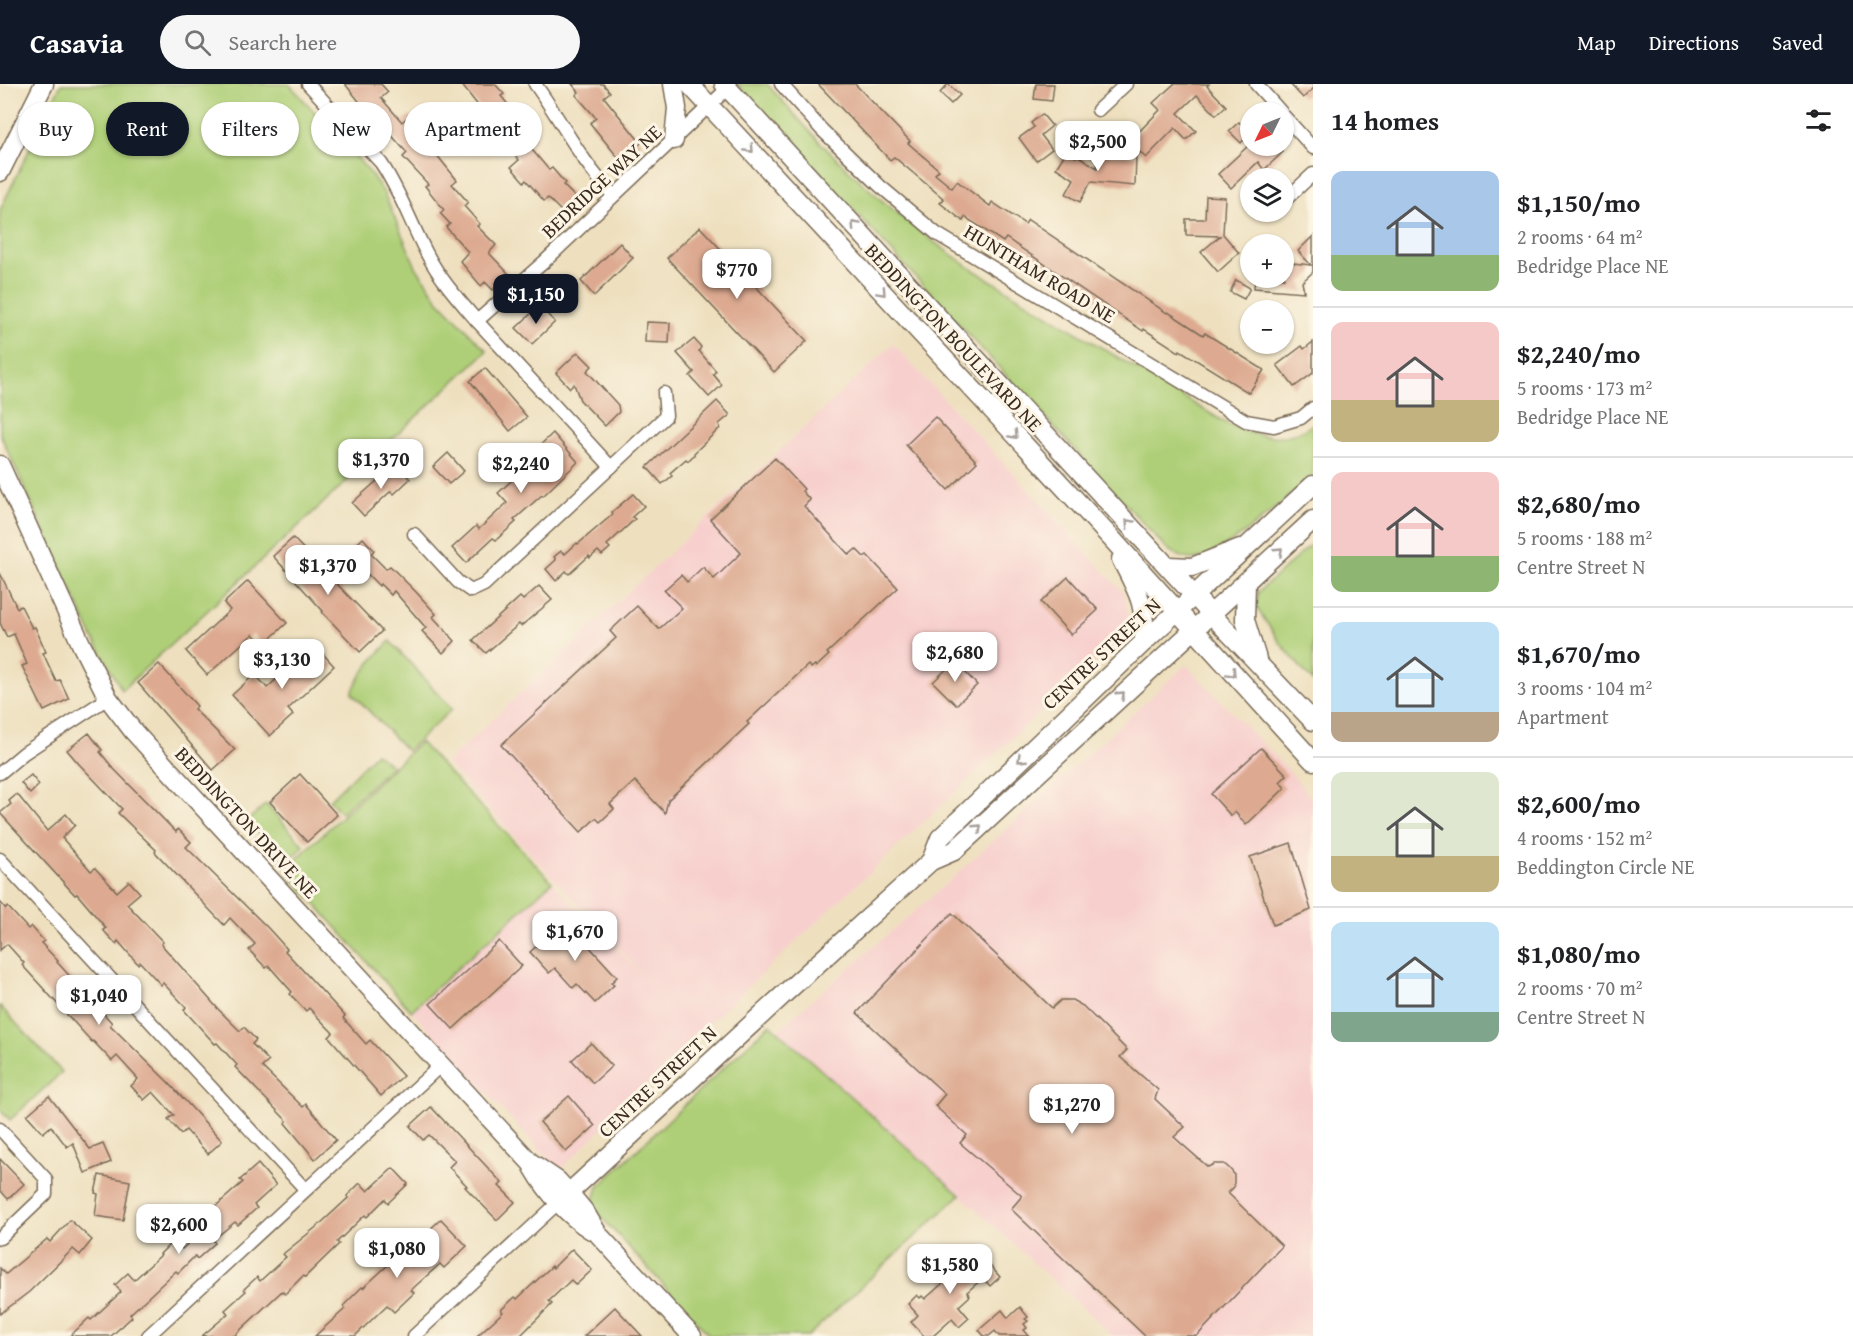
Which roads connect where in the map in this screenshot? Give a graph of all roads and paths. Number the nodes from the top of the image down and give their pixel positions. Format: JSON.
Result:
{"nodes":[{"id":1,"x":44,"y":84,"type":"edge"},
{"id":2,"x":308,"y":84,"type":"edge"},
{"id":3,"x":535,"y":84,"type":"edge"},
{"id":4,"x":673,"y":84,"type":"edge"},
{"id":5,"x":689,"y":84,"type":"edge"},
{"id":6,"x":781,"y":84,"type":"edge"},
{"id":7,"x":1126,"y":84,"type":"edge"},
{"id":8,"x":1256,"y":84,"type":"edge"},
{"id":9,"x":726,"y":86,"type":"edge"},
{"id":10,"x":1272,"y":102,"type":"edge"},
{"id":11,"x":710,"y":106,"type":"junction"},
{"id":12,"x":1098,"y":110,"type":"dead end"},
{"id":13,"x":1294,"y":126,"type":"edge"},
{"id":14,"x":674,"y":140,"type":"junction"},
{"id":15,"x":1313,"y":148,"type":"edge"},
{"id":16,"x":0,"y":172,"type":"edge"},
{"id":17,"x":1313,"y":174,"type":"edge"},
{"id":18,"x":1294,"y":192,"type":"edge"},
{"id":19,"x":613,"y":195,"type":"junction"},
{"id":20,"x":477,"y":321,"type":"junction"},
{"id":21,"x":664,"y":393,"type":"dead end"},
{"id":22,"x":1313,"y":408,"type":"edge"},
{"id":23,"x":0,"y":465,"type":"edge"},
{"id":24,"x":611,"y":467,"type":"junction"},
{"id":25,"x":1313,"y":485,"type":"edge"},
{"id":26,"x":1313,"y":520,"type":"edge"},
{"id":27,"x":414,"y":534,"type":"dead end"},
{"id":28,"x":1112,"y":539,"type":"junction"},
{"id":29,"x":1253,"y":543,"type":"junction"},
{"id":30,"x":1169,"y":566,"type":"junction"},
{"id":31,"x":1246,"y":583,"type":"junction"},
{"id":32,"x":1194,"y":596,"type":"junction"},
{"id":33,"x":1211,"y":614,"type":"junction"},
{"id":34,"x":1184,"y":621,"type":"junction"},
{"id":35,"x":1144,"y":642,"type":"junction"},
{"id":36,"x":1258,"y":663,"type":"junction"},
{"id":37,"x":108,"y":698,"type":"junction"},
{"id":38,"x":1313,"y":721,"type":"edge"},
{"id":39,"x":1313,"y":761,"type":"edge"},
{"id":40,"x":0,"y":773,"type":"edge"},
{"id":41,"x":0,"y":859,"type":"edge"},
{"id":42,"x":931,"y":861,"type":"junction"},
{"id":43,"x":441,"y":1065,"type":"junction"},
{"id":44,"x":0,"y":1129,"type":"edge"},
{"id":45,"x":305,"y":1189,"type":"junction"},
{"id":46,"x":564,"y":1198,"type":"junction"},
{"id":47,"x":0,"y":1238,"type":"edge"},
{"id":48,"x":421,"y":1334,"type":"edge"},
{"id":49,"x":148,"y":1336,"type":"edge"},
{"id":50,"x":692,"y":1336,"type":"edge"}],
"edges":[{"from":1,"to":16,"type":"main road"},
{"from":2,"to":20,"type":"street"},
{"from":3,"to":19,"type":"street"},
{"from":4,"to":14,"type":"main road"},
{"from":5,"to":11,"type":"main road","name":"BEDDINGTON BOULEVARD NE"},
{"from":6,"to":22,"type":"street","name":"HUNTHAM ROAD NE"},
{"from":7,"to":12,"type":"street"},
{"from":8,"to":10,"type":"street"},
{"from":9,"to":11,"type":"street","name":"BEDRIDGE WAY NE"},
{"from":30,"to":9,"type":"main road","name":"BEDDINGTON BOULEVARD NE","one_way":true},
{"from":11,"to":14,"type":"street","name":"BEDRIDGE WAY NE"},
{"from":11,"to":28,"type":"main road","name":"BEDDINGTON BOULEVARD NE","one_way":true},
{"from":13,"to":15,"type":"street"},
{"from":14,"to":19,"type":"street","name":"BEDRIDGE WAY NE"},
{"from":17,"to":18,"type":"street"},
{"from":19,"to":20,"type":"street","name":"BEDRIDGE WAY NE"},
{"from":20,"to":24,"type":"street"},
{"from":21,"to":24,"type":"street"},
{"from":23,"to":37,"type":"main road","name":"BEDDINGTON DRIVE NE"},
{"from":24,"to":27,"type":"street"},
{"from":25,"to":29,"type":"main road","name":"CENTRE STREET N"},
{"from":31,"to":26,"type":"main road","name":"CENTRE STREET N","one_way":true},
{"from":28,"to":34,"type":"main road","name":"BEDDINGTON BOULEVARD NE"},
{"from":28,"to":35,"type":"main road"},
{"from":29,"to":30,"type":"main road"},
{"from":29,"to":32,"type":"main road","name":"CENTRE STREET N"},
{"from":30,"to":32,"type":"main road","name":"BEDDINGTON BOULEVARD NE"},
{"from":31,"to":33,"type":"main road","name":"CENTRE STREET N"},
{"from":31,"to":36,"type":"main road"},
{"from":32,"to":33,"type":"main road","name":"BEDDINGTON BOULEVARD NE"},
{"from":32,"to":34,"type":"main road","name":"CENTRE STREET N"},
{"from":33,"to":34,"type":"main road","name":"CENTRE STREET N"},
{"from":33,"to":36,"type":"main road","name":"BEDDINGTON BOULEVARD NE"},
{"from":34,"to":35,"type":"main road","name":"CENTRE STREET N"},
{"from":34,"to":39,"type":"main road","name":"BEDDINGTON BOULEVARD NE","one_way":true},
{"from":42,"to":34,"type":"main road","name":"CENTRE STREET N","one_way":true},
{"from":35,"to":42,"type":"main road","name":"CENTRE STREET N","one_way":true},
{"from":36,"to":38,"type":"main road","name":"BEDDINGTON BOULEVARD NE"},
{"from":37,"to":40,"type":"street"},
{"from":37,"to":43,"type":"main road","name":"BEDDINGTON DRIVE NE"},
{"from":41,"to":45,"type":"street"},
{"from":42,"to":46,"type":"main road","name":"CENTRE STREET N"},
{"from":43,"to":45,"type":"street"},
{"from":43,"to":46,"type":"main road","name":"BEDDINGTON DRIVE NE"},
{"from":44,"to":47,"type":"street"},
{"from":45,"to":49,"type":"street"},
{"from":46,"to":48,"type":"street","name":"CENTRE STREET N"},
{"from":46,"to":50,"type":"main road","name":"BEDDINGTON DRIVE NE"}]}
